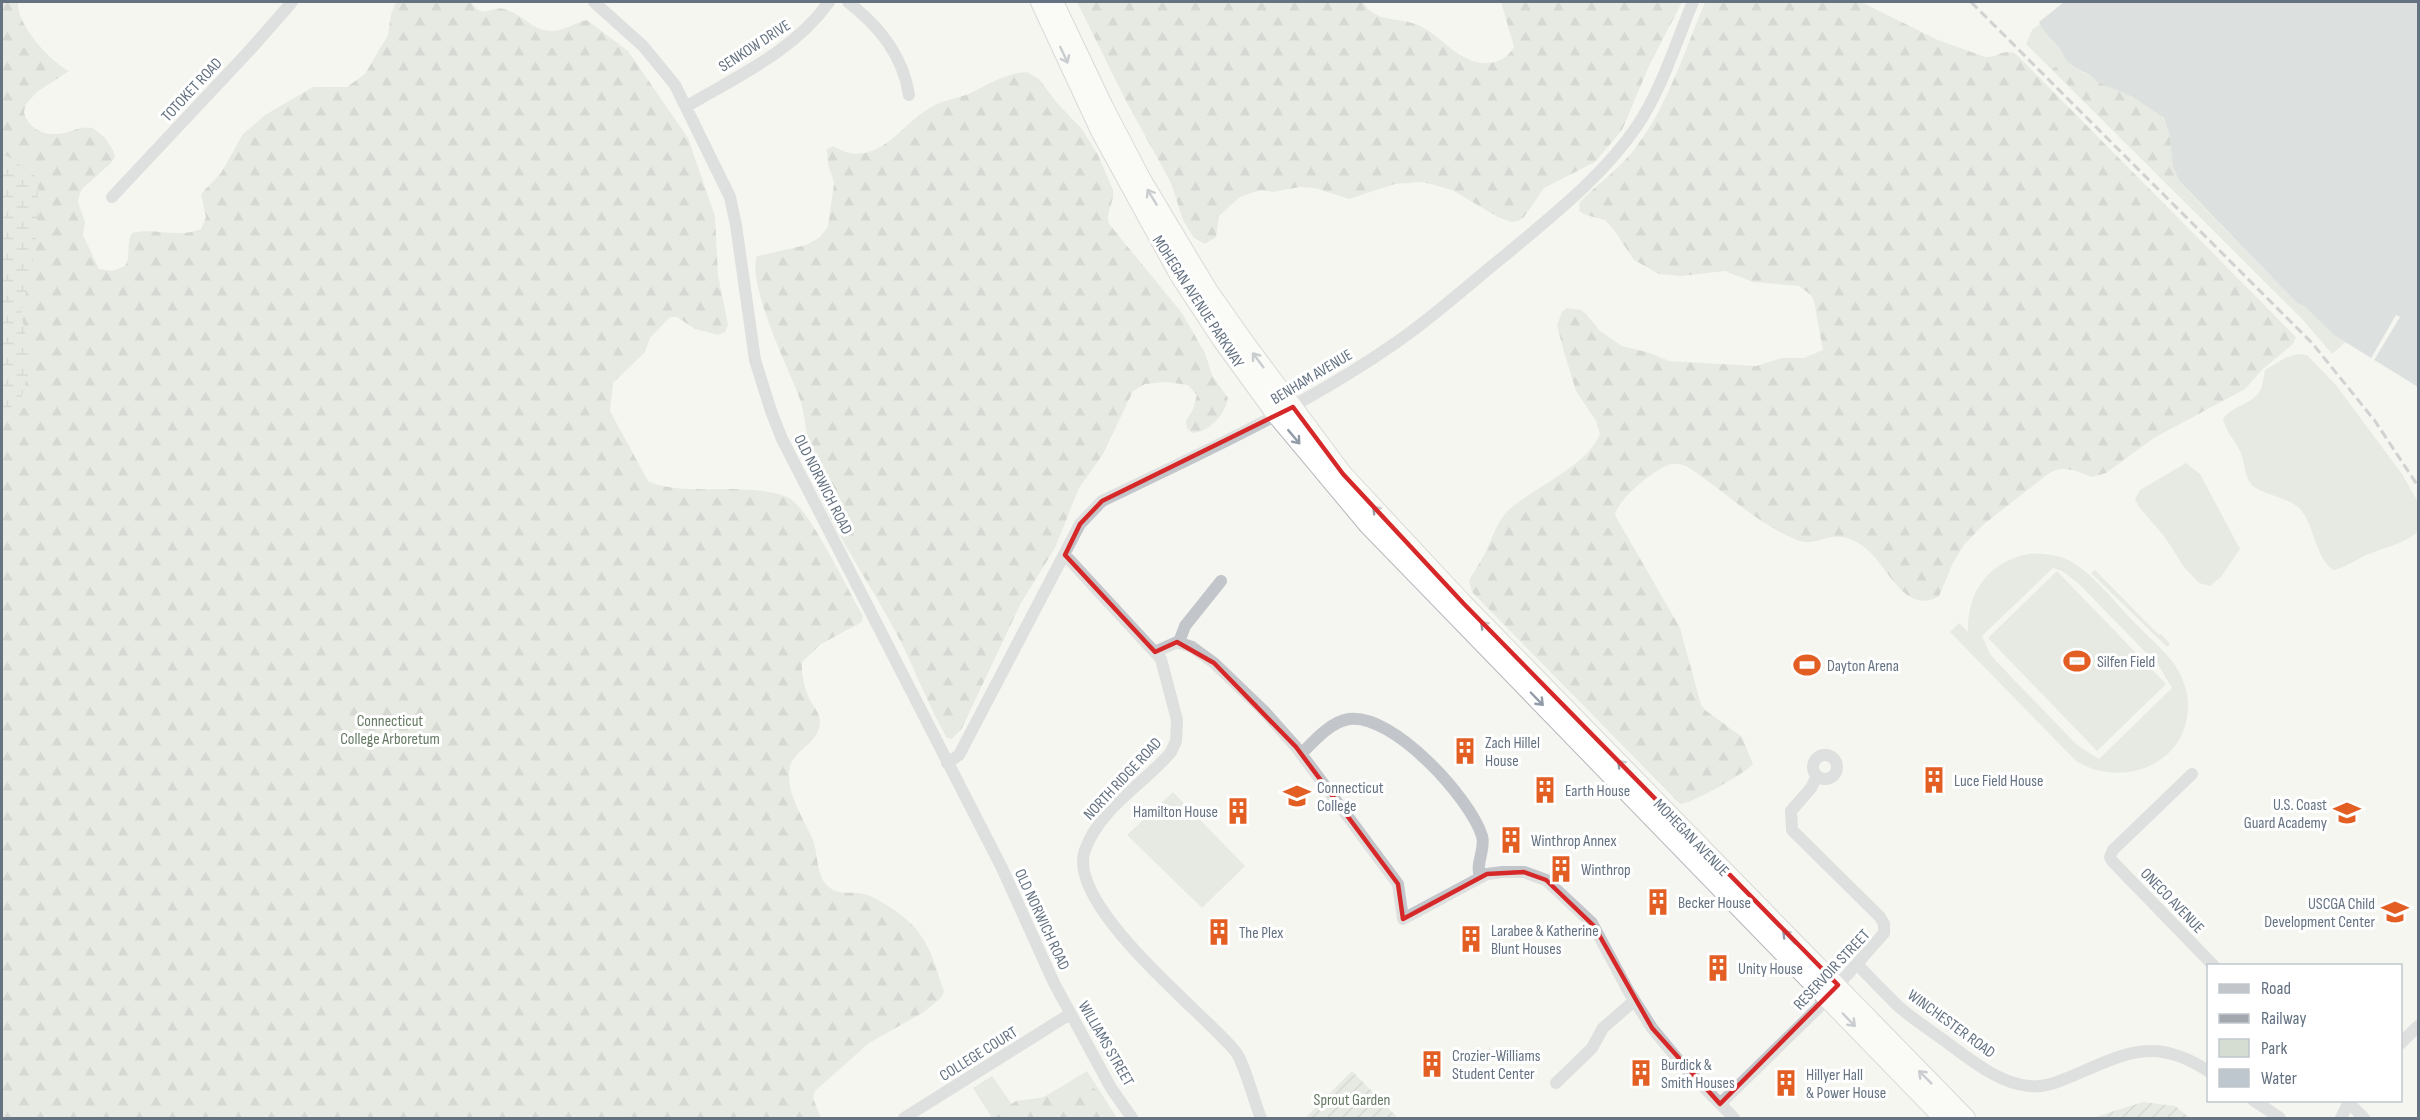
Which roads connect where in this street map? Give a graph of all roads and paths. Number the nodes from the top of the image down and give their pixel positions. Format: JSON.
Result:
{"nodes":[{"id":1,"x":292,"y":2,"type":"edge"},
{"id":2,"x":594,"y":2,"type":"edge"},
{"id":3,"x":829,"y":2,"type":"edge"},
{"id":4,"x":848,"y":2,"type":"edge"},
{"id":5,"x":1040,"y":2,"type":"edge"},
{"id":6,"x":1054,"y":2,"type":"edge"},
{"id":7,"x":1694,"y":2,"type":"edge"},
{"id":8,"x":909,"y":95,"type":"dead end"},
{"id":9,"x":687,"y":106,"type":"junction"},
{"id":10,"x":112,"y":197,"type":"dead end"},
{"id":11,"x":1293,"y":407,"type":"junction"},
{"id":12,"x":1277,"y":416,"type":"junction"},
{"id":13,"x":1065,"y":555,"type":"junction"},
{"id":14,"x":1414,"y":561,"type":"junction"},
{"id":15,"x":1221,"y":581,"type":"dead end"},
{"id":16,"x":1179,"y":642,"type":"junction"},
{"id":17,"x":1155,"y":652,"type":"junction"},
{"id":18,"x":1301,"y":754,"type":"junction"},
{"id":19,"x":947,"y":763,"type":"junction"},
{"id":20,"x":2192,"y":774,"type":"dead end"},
{"id":21,"x":1817,"y":776,"type":"dead end"},
{"id":22,"x":1480,"y":877,"type":"junction"},
{"id":23,"x":1857,"y":964,"type":"junction"},
{"id":24,"x":2212,"y":964,"type":"edge"},
{"id":25,"x":1054,"y":983,"type":"joint"},
{"id":26,"x":1832,"y":991,"type":"junction"},
{"id":27,"x":1634,"y":1001,"type":"junction"},
{"id":28,"x":1070,"y":1014,"type":"junction"},
{"id":29,"x":2418,"y":1026,"type":"edge"},
{"id":30,"x":2402,"y":1042,"type":"edge"},
{"id":31,"x":2207,"y":1070,"type":"edge"},
{"id":32,"x":1556,"y":1083,"type":"dead end"},
{"id":33,"x":2254,"y":1102,"type":"edge"},
{"id":34,"x":2348,"y":1102,"type":"edge"},
{"id":35,"x":2349,"y":1102,"type":"edge"},
{"id":36,"x":1720,"y":1104,"type":"junction"},
{"id":37,"x":904,"y":1119,"type":"edge"},
{"id":38,"x":1132,"y":1119,"type":"edge"},
{"id":39,"x":1261,"y":1119,"type":"edge"},
{"id":40,"x":1734,"y":1119,"type":"edge"},
{"id":41,"x":1943,"y":1119,"type":"edge"},
{"id":42,"x":1966,"y":1119,"type":"edge"},
{"id":43,"x":2280,"y":1119,"type":"edge"},
{"id":44,"x":2341,"y":1119,"type":"edge"},
{"id":45,"x":2364,"y":1119,"type":"edge"}],
"edges":[{"from":1,"to":10,"type":"street","name":"TOTOKET ROAD"},
{"from":2,"to":9,"type":"street","name":"OLD NORWICH ROAD"},
{"from":3,"to":9,"type":"street","name":"SENKOW DRIVE"},
{"from":4,"to":8,"type":"street"},
{"from":5,"to":12,"type":"highway","name":"MOHEGAN AVENUE PARKWAY","one_way":true},
{"from":11,"to":6,"type":"highway","name":"MOHEGAN AVENUE PARKWAY","one_way":true},
{"from":7,"to":11,"type":"street","name":"BENHAM AVENUE"},
{"from":9,"to":19,"type":"street","name":"OLD NORWICH ROAD"},
{"from":11,"to":12,"type":"street","name":"BENHAM AVENUE"},
{"from":14,"to":11,"type":"highway","name":"MOHEGAN AVENUE PARKWAY","one_way":true},
{"from":12,"to":13,"type":"street","name":"BENHAM AVENUE"},
{"from":12,"to":14,"type":"highway","name":"MOHEGAN AVENUE PARKWAY","one_way":true},
{"from":13,"to":17,"type":"street","name":"NORTH RIDGE ROAD"},
{"from":13,"to":19,"type":"street","name":"BENHAM AVENUE"},
{"from":14,"to":26,"type":"highway","name":"MOHEGAN AVENUE"},
{"from":15,"to":16,"type":"street"},
{"from":16,"to":17,"type":"street"},
{"from":16,"to":18,"type":"street"},
{"from":17,"to":39,"type":"street","name":"NORTH RIDGE ROAD"},
{"from":18,"to":22,"type":"street"},
{"from":18,"to":22,"type":"street"},
{"from":19,"to":25,"type":"street","name":"OLD NORWICH ROAD"},
{"from":20,"to":24,"type":"street","name":"ONECO AVENUE"},
{"from":21,"to":23,"type":"street","name":"RESERVOIR STREET"},
{"from":22,"to":27,"type":"street"},
{"from":23,"to":26,"type":"street","name":"RESERVOIR STREET"},
{"from":23,"to":31,"type":"street","name":"WINCHESTER ROAD"},
{"from":25,"to":28,"type":"street","name":"WILLIAMS STREET"},
{"from":26,"to":36,"type":"street","name":"RESERVOIR STREET"},
{"from":26,"to":41,"type":"highway","name":"MOHEGAN AVENUE","one_way":true},
{"from":42,"to":26,"type":"highway","name":"MOHEGAN AVENUE","one_way":true},
{"from":27,"to":32,"type":"street"},
{"from":27,"to":36,"type":"street"},
{"from":28,"to":37,"type":"street","name":"COLLEGE COURT"},
{"from":28,"to":38,"type":"street","name":"WILLIAMS STREET"},
{"from":29,"to":30,"type":"street"},
{"from":33,"to":43,"type":"street"},
{"from":34,"to":44,"type":"street"},
{"from":35,"to":45,"type":"street"},
{"from":36,"to":40,"type":"street"}]}
